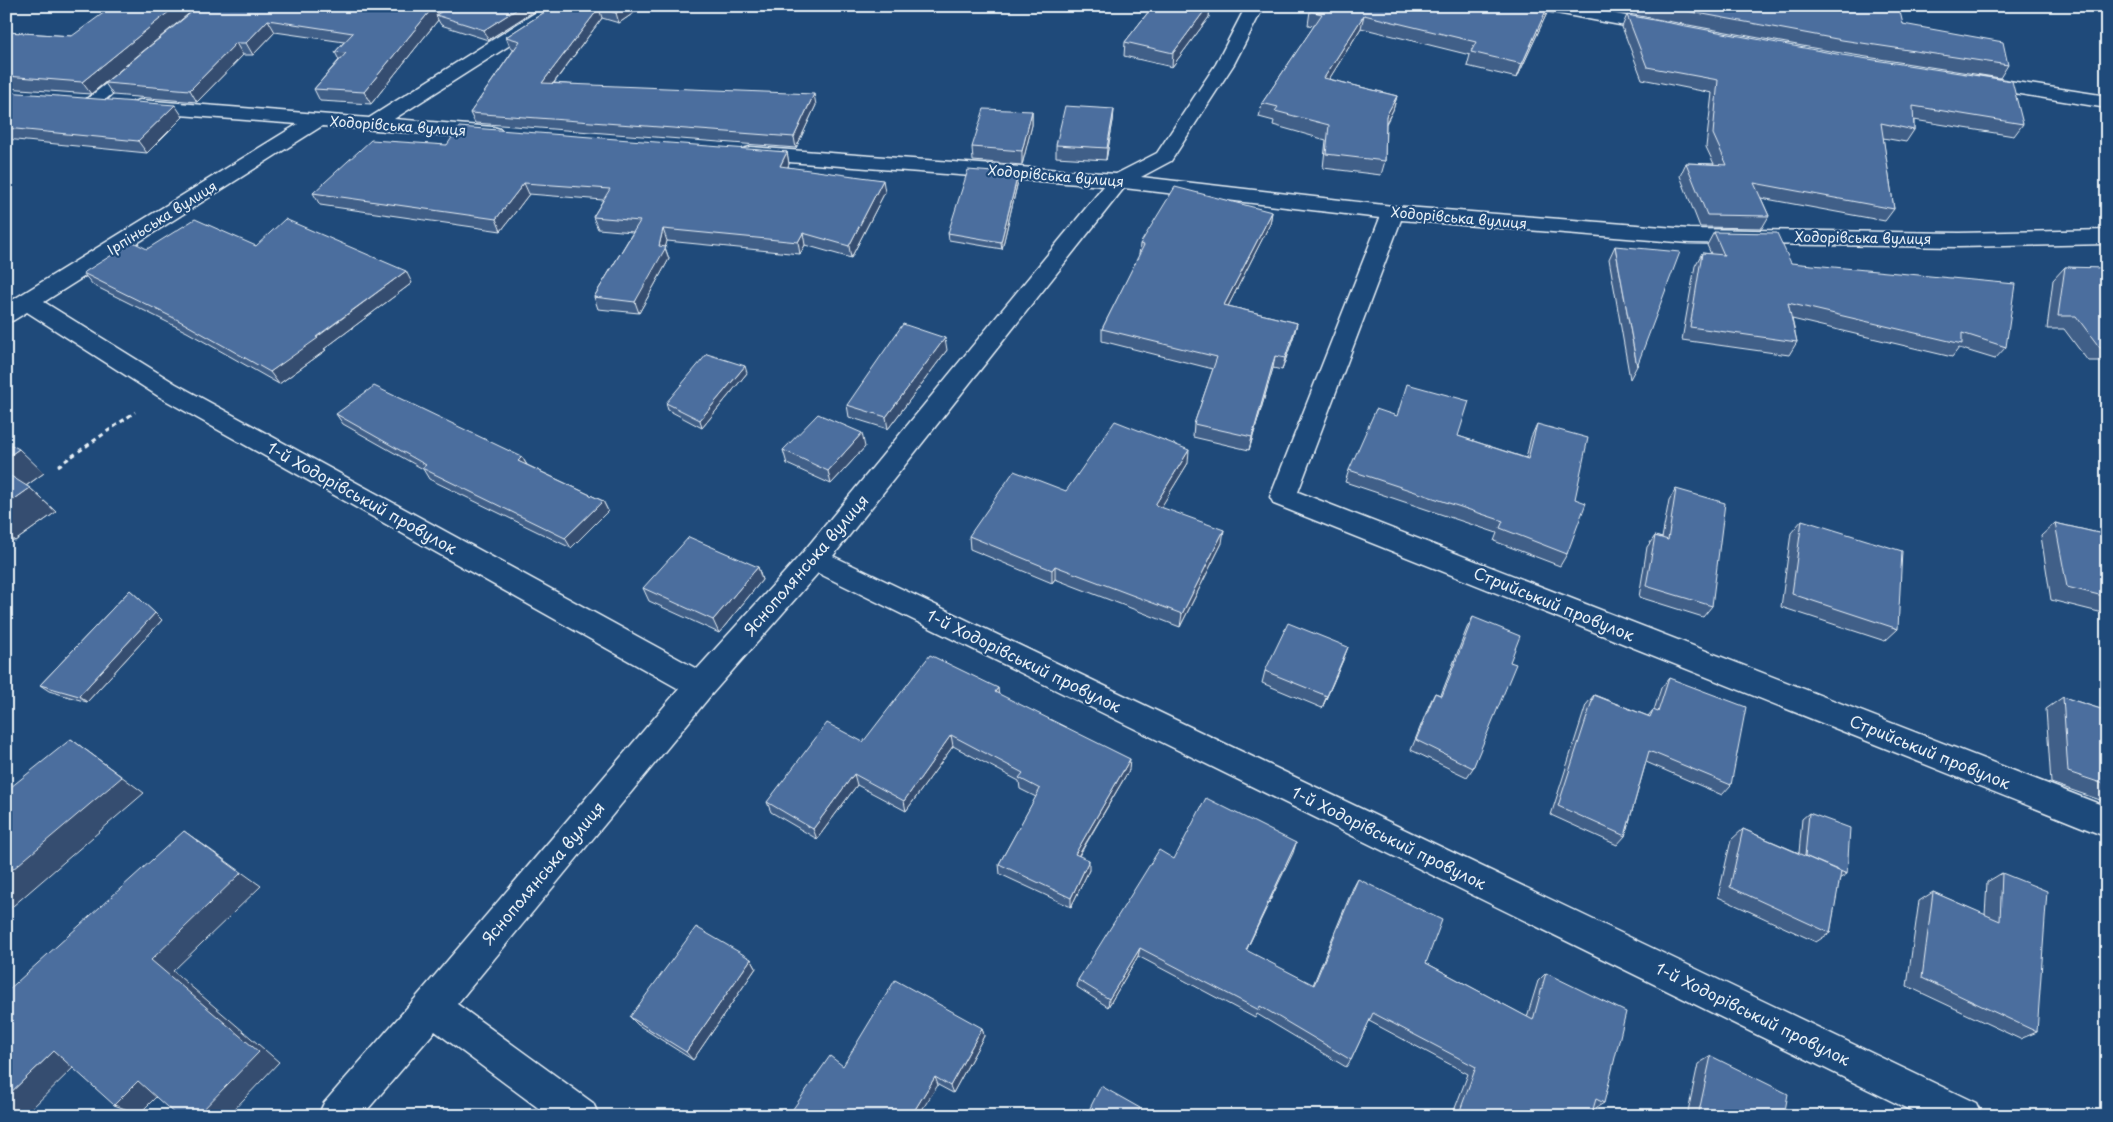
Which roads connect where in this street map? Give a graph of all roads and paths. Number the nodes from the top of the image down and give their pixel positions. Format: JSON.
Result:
{"nodes":[{"id":1,"x":559,"y":6,"type":"edge"},
{"id":2,"x":1255,"y":6,"type":"edge"},
{"id":3,"x":1546,"y":6,"type":"edge"},
{"id":4,"x":1681,"y":31,"type":"edge"},
{"id":5,"x":143,"y":60,"type":"edge"},
{"id":6,"x":1961,"y":80,"type":"edge"},
{"id":7,"x":84,"y":101,"type":"joint"},
{"id":8,"x":2107,"y":102,"type":"edge"},
{"id":9,"x":318,"y":120,"type":"junction"},
{"id":10,"x":373,"y":124,"type":"junction"},
{"id":11,"x":512,"y":135,"type":"edge"},
{"id":12,"x":731,"y":151,"type":"edge"},
{"id":13,"x":1119,"y":181,"type":"junction"},
{"id":14,"x":1393,"y":213,"type":"junction"},
{"id":15,"x":2107,"y":237,"type":"edge"},
{"id":16,"x":17,"y":309,"type":"edge"},
{"id":17,"x":167,"y":390,"type":"junction"},
{"id":18,"x":58,"y":466,"type":"dead end"},
{"id":19,"x":814,"y":560,"type":"junction"},
{"id":20,"x":700,"y":686,"type":"junction"},
{"id":21,"x":2107,"y":822,"type":"edge"},
{"id":22,"x":432,"y":1007,"type":"junction"},
{"id":23,"x":338,"y":1116,"type":"edge"},
{"id":24,"x":580,"y":1116,"type":"edge"},
{"id":25,"x":1964,"y":1116,"type":"edge"}],
"edges":[{"from":1,"to":10,"type":"street"},
{"from":2,"to":13,"type":"street","name":"Яснополянська вулиця"},
{"from":3,"to":4,"type":"street"},
{"from":5,"to":7,"type":"lane"},
{"from":6,"to":8,"type":"street"},
{"from":7,"to":9,"type":"street","name":"Ходорівська вулиця"},
{"from":9,"to":10,"type":"street","name":"Ходорівська вулиця"},
{"from":9,"to":16,"type":"street","name":"Ірпіньська вулиця"},
{"from":10,"to":11,"type":"street","name":"Ходорівська вулиця"},
{"from":12,"to":13,"type":"street","name":"Ходорівська вулиця"},
{"from":13,"to":14,"type":"street","name":"Ходорівська вулиця"},
{"from":13,"to":19,"type":"street","name":"Яснополянська вулиця"},
{"from":14,"to":15,"type":"street","name":"Ходорівська вулиця"},
{"from":14,"to":21,"type":"street","name":"Стрийський провулок"},
{"from":16,"to":17,"type":"street","name":"1-й Ходорівський провулок"},
{"from":17,"to":18,"type":"path"},
{"from":17,"to":20,"type":"street","name":"1-й Ходорівський провулок"},
{"from":19,"to":20,"type":"street","name":"Яснополянська вулиця"},
{"from":19,"to":25,"type":"street","name":"1-й Ходорівський провулок"},
{"from":20,"to":22,"type":"street","name":"Яснополянська вулиця"},
{"from":22,"to":23,"type":"street","name":"Яснополянська вулиця"},
{"from":22,"to":24,"type":"street"}]}
